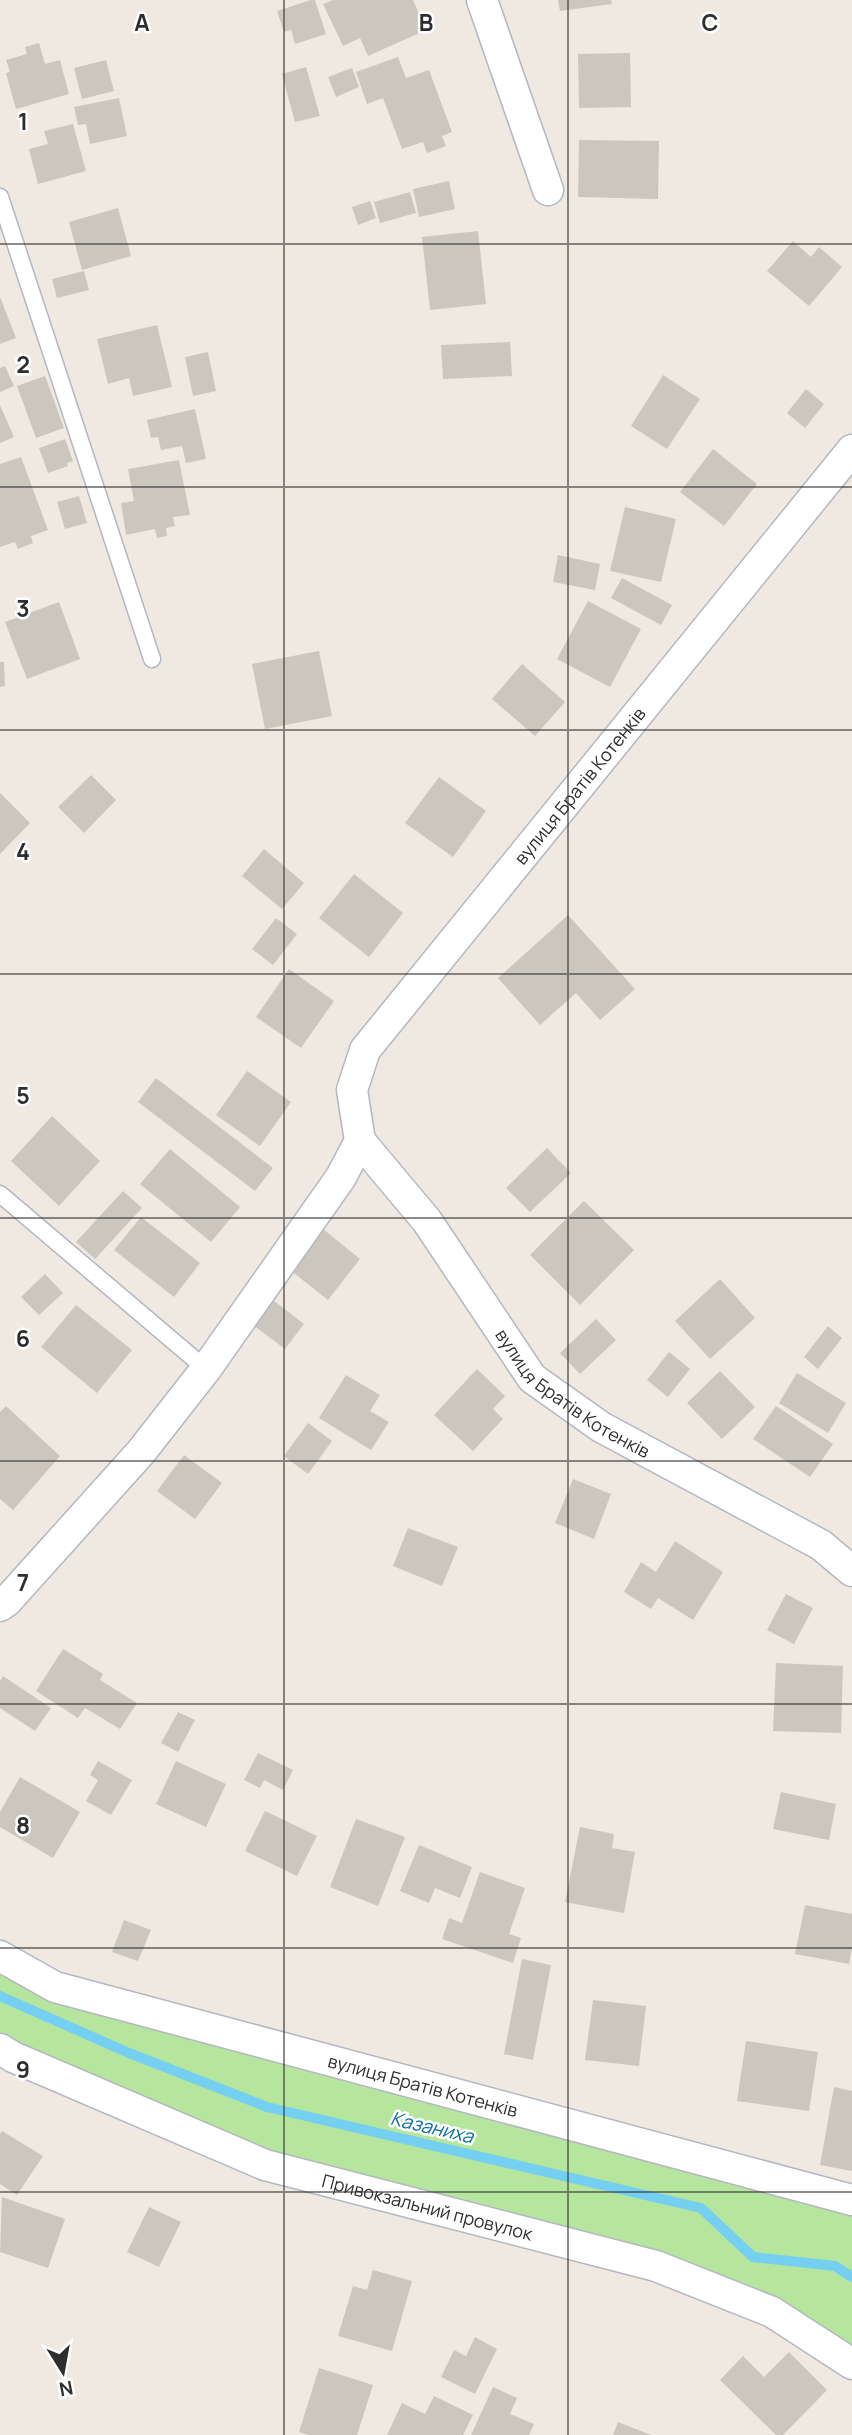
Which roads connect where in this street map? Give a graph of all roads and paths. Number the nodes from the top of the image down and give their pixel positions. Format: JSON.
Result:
{"nodes":[{"id":1,"x":482,"y":0,"type":"edge"},
{"id":2,"x":548,"y":190,"type":"dead end"},
{"id":3,"x":0,"y":197,"type":"edge"},
{"id":4,"x":852,"y":450,"type":"edge"},
{"id":5,"x":152,"y":659,"type":"dead end"},
{"id":6,"x":360,"y":1140,"type":"junction"},
{"id":7,"x":0,"y":1194,"type":"edge"},
{"id":8,"x":206,"y":1368,"type":"junction"},
{"id":9,"x":852,"y":1571,"type":"edge"},
{"id":10,"x":0,"y":1606,"type":"edge"},
{"id":11,"x":0,"y":1956,"type":"edge"},
{"id":12,"x":0,"y":2049,"type":"edge"},
{"id":13,"x":852,"y":2200,"type":"edge"},
{"id":14,"x":852,"y":2364,"type":"edge"}],
"edges":[{"from":1,"to":2,"type":"street"},
{"from":3,"to":5,"type":"lane"},
{"from":4,"to":6,"type":"street","name":"вулиця Братів Котенків"},
{"from":6,"to":8,"type":"street"},
{"from":6,"to":9,"type":"street","name":"вулиця Братів Котенків"},
{"from":7,"to":8,"type":"lane"},
{"from":8,"to":10,"type":"street"},
{"from":11,"to":13,"type":"street","name":"вулиця Братів Котенків"},
{"from":12,"to":14,"type":"street","name":"Привокзальний провулок"}]}
